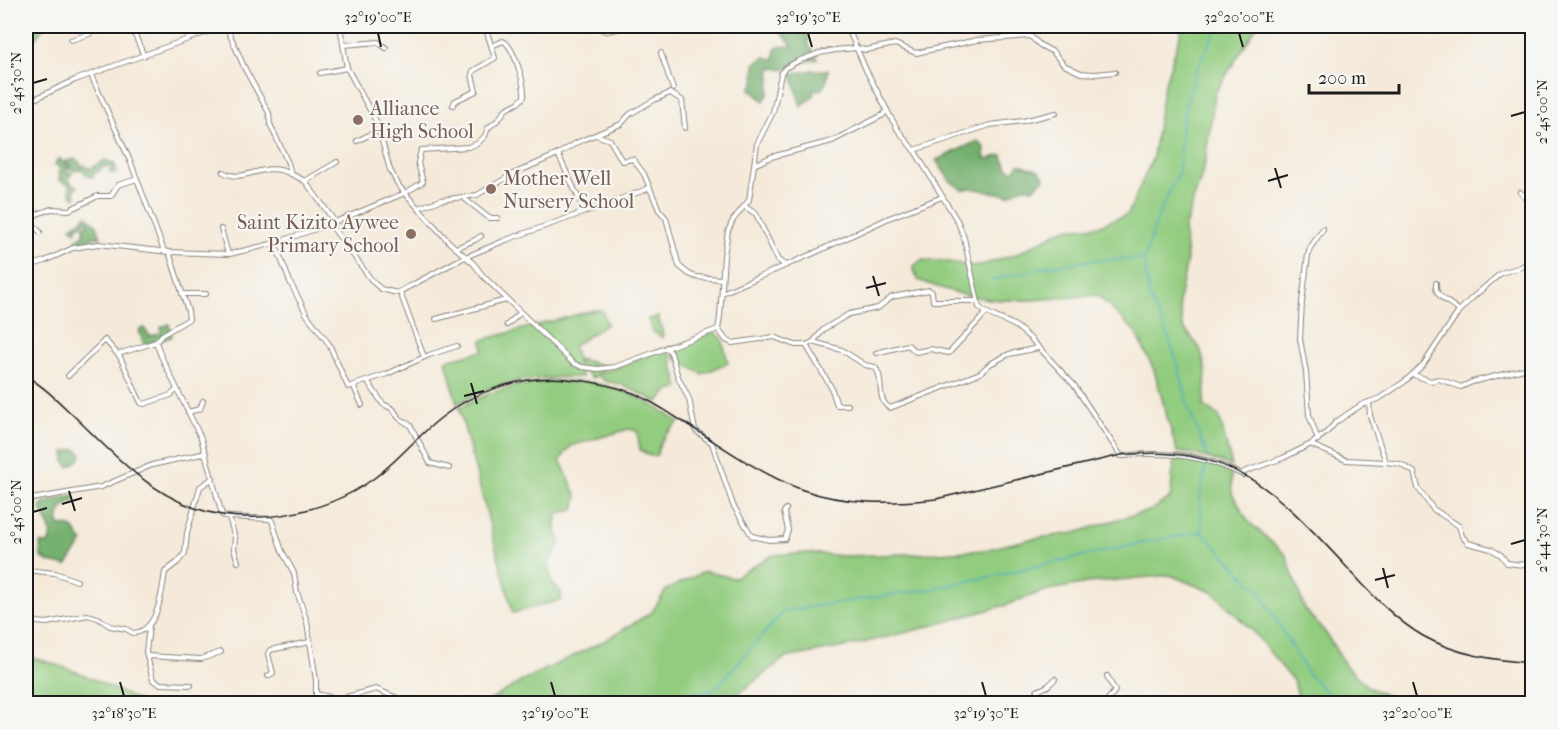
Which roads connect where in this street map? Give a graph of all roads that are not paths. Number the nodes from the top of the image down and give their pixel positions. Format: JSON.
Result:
{"nodes":[{"id":1,"x":103,"y":26,"type":"edge"},
{"id":2,"x":131,"y":26,"type":"edge"},
{"id":3,"x":193,"y":26,"type":"edge"},
{"id":4,"x":225,"y":26,"type":"edge"},
{"id":5,"x":340,"y":26,"type":"edge"},
{"id":6,"x":485,"y":26,"type":"edge"},
{"id":7,"x":600,"y":26,"type":"edge"},
{"id":8,"x":632,"y":26,"type":"edge"},
{"id":9,"x":847,"y":26,"type":"edge"},
{"id":10,"x":196,"y":35,"type":"junction"},
{"id":11,"x":71,"y":40,"type":"dead end"},
{"id":12,"x":344,"y":45,"type":"junction"},
{"id":13,"x":492,"y":46,"type":"junction"},
{"id":14,"x":386,"y":48,"type":"dead end"},
{"id":15,"x":856,"y":48,"type":"junction"},
{"id":16,"x":661,"y":53,"type":"dead end"},
{"id":17,"x":144,"y":56,"type":"junction"},
{"id":18,"x":347,"y":68,"type":"junction"},
{"id":19,"x":1115,"y":72,"type":"dead end"},
{"id":20,"x":320,"y":73,"type":"dead end"},
{"id":21,"x":91,"y":75,"type":"junction"},
{"id":22,"x":673,"y":89,"type":"dead end"},
{"id":23,"x":26,"y":104,"type":"edge"},
{"id":24,"x":453,"y":105,"type":"dead end"},
{"id":25,"x":887,"y":110,"type":"junction"},
{"id":26,"x":1056,"y":113,"type":"dead end"},
{"id":27,"x":685,"y":128,"type":"dead end"},
{"id":28,"x":379,"y":130,"type":"junction"},
{"id":29,"x":595,"y":134,"type":"junction"},
{"id":30,"x":357,"y":141,"type":"dead end"},
{"id":31,"x":914,"y":150,"type":"junction"},
{"id":32,"x":558,"y":154,"type":"junction"},
{"id":33,"x":337,"y":162,"type":"dead end"},
{"id":34,"x":755,"y":164,"type":"junction"},
{"id":35,"x":223,"y":172,"type":"dead end"},
{"id":36,"x":291,"y":174,"type":"junction"},
{"id":37,"x":137,"y":179,"type":"junction"},
{"id":38,"x":305,"y":181,"type":"junction"},
{"id":39,"x":650,"y":188,"type":"junction"},
{"id":40,"x":1520,"y":192,"type":"dead end"},
{"id":41,"x":405,"y":193,"type":"junction"},
{"id":42,"x":942,"y":197,"type":"junction"},
{"id":43,"x":464,"y":198,"type":"junction"},
{"id":44,"x":744,"y":206,"type":"junction"},
{"id":45,"x":418,"y":208,"type":"junction"},
{"id":46,"x":585,"y":212,"type":"junction"},
{"id":47,"x":1533,"y":213,"type":"edge"},
{"id":48,"x":26,"y":217,"type":"edge"},
{"id":49,"x":498,"y":218,"type":"dead end"},
{"id":50,"x":332,"y":223,"type":"junction"},
{"id":51,"x":221,"y":229,"type":"dead end"},
{"id":52,"x":1323,"y":229,"type":"dead end"},
{"id":53,"x":40,"y":231,"type":"dead end"},
{"id":54,"x":481,"y":236,"type":"dead end"},
{"id":55,"x":275,"y":243,"type":"junction"},
{"id":56,"x":456,"y":248,"type":"junction"},
{"id":57,"x":167,"y":252,"type":"junction"},
{"id":58,"x":228,"y":254,"type":"junction"},
{"id":59,"x":466,"y":257,"type":"junction"},
{"id":60,"x":1533,"y":260,"type":"edge"},
{"id":61,"x":786,"y":266,"type":"junction"},
{"id":62,"x":26,"y":267,"type":"edge"},
{"id":63,"x":722,"y":279,"type":"junction"},
{"id":64,"x":1436,"y":283,"type":"dead end"},
{"id":65,"x":400,"y":292,"type":"junction"},
{"id":66,"x":722,"y":293,"type":"junction"},
{"id":67,"x":182,"y":294,"type":"junction"},
{"id":68,"x":206,"y":294,"type":"dead end"},
{"id":69,"x":507,"y":299,"type":"junction"},
{"id":70,"x":977,"y":301,"type":"junction"},
{"id":71,"x":1459,"y":311,"type":"junction"},
{"id":72,"x":520,"y":313,"type":"junction"},
{"id":73,"x":986,"y":313,"type":"junction"},
{"id":74,"x":436,"y":319,"type":"dead end"},
{"id":75,"x":507,"y":325,"type":"dead end"},
{"id":76,"x":718,"y":329,"type":"junction"},
{"id":77,"x":156,"y":342,"type":"junction"},
{"id":78,"x":813,"y":342,"type":"junction"},
{"id":79,"x":806,"y":345,"type":"junction"},
{"id":80,"x":457,"y":346,"type":"dead end"},
{"id":81,"x":665,"y":347,"type":"junction"},
{"id":82,"x":1038,"y":348,"type":"junction"},
{"id":83,"x":876,"y":353,"type":"dead end"},
{"id":84,"x":118,"y":354,"type":"junction"},
{"id":85,"x":424,"y":357,"type":"junction"},
{"id":86,"x":1533,"y":367,"type":"edge"},
{"id":87,"x":1414,"y":375,"type":"junction"},
{"id":88,"x":68,"y":376,"type":"dead end"},
{"id":89,"x":368,"y":382,"type":"junction"},
{"id":90,"x":354,"y":387,"type":"junction"},
{"id":91,"x":177,"y":389,"type":"junction"},
{"id":92,"x":171,"y":395,"type":"junction"},
{"id":93,"x":180,"y":397,"type":"junction"},
{"id":94,"x":203,"y":401,"type":"dead end"},
{"id":95,"x":1369,"y":402,"type":"junction"},
{"id":96,"x":362,"y":405,"type":"dead end"},
{"id":97,"x":848,"y":405,"type":"dead end"},
{"id":98,"x":188,"y":412,"type":"junction"},
{"id":99,"x":1318,"y":440,"type":"junction"},
{"id":100,"x":1311,"y":444,"type":"junction"},
{"id":101,"x":206,"y":453,"type":"junction"},
{"id":102,"x":1386,"y":462,"type":"junction"},
{"id":103,"x":449,"y":468,"type":"dead end"},
{"id":104,"x":213,"y":478,"type":"junction"},
{"id":105,"x":26,"y":500,"type":"edge"},
{"id":106,"x":786,"y":508,"type":"dead end"},
{"id":107,"x":228,"y":517,"type":"junction"},
{"id":108,"x":1533,"y":557,"type":"edge"},
{"id":109,"x":238,"y":562,"type":"dead end"},
{"id":110,"x":26,"y":570,"type":"edge"},
{"id":111,"x":77,"y":581,"type":"dead end"},
{"id":112,"x":26,"y":621,"type":"edge"},
{"id":113,"x":149,"y":626,"type":"junction"},
{"id":114,"x":310,"y":642,"type":"junction"},
{"id":115,"x":221,"y":652,"type":"dead end"},
{"id":116,"x":147,"y":656,"type":"junction"},
{"id":117,"x":268,"y":676,"type":"dead end"},
{"id":118,"x":1107,"y":676,"type":"dead end"},
{"id":119,"x":1055,"y":679,"type":"dead end"},
{"id":120,"x":190,"y":685,"type":"dead end"},
{"id":121,"x":316,"y":694,"type":"junction"},
{"id":122,"x":397,"y":698,"type":"dead end"},
{"id":123,"x":316,"y":704,"type":"edge"},
{"id":124,"x":1039,"y":704,"type":"edge"},
{"id":125,"x":1104,"y":704,"type":"edge"}],
"edges":[{"from":1,"to":11,"type":"street"},
{"from":2,"to":17,"type":"street"},
{"from":3,"to":10,"type":"street"},
{"from":4,"to":10,"type":"street"},
{"from":4,"to":36,"type":"street"},
{"from":5,"to":12,"type":"street"},
{"from":6,"to":13,"type":"street"},
{"from":7,"to":8,"type":"street"},
{"from":9,"to":15,"type":"street"},
{"from":10,"to":17,"type":"street"},
{"from":12,"to":14,"type":"street"},
{"from":12,"to":18,"type":"street"},
{"from":13,"to":24,"type":"street"},
{"from":13,"to":41,"type":"street"},
{"from":15,"to":19,"type":"street"},
{"from":15,"to":25,"type":"street"},
{"from":15,"to":34,"type":"street"},
{"from":16,"to":22,"type":"street"},
{"from":17,"to":21,"type":"street"},
{"from":18,"to":20,"type":"street"},
{"from":18,"to":28,"type":"street"},
{"from":21,"to":23,"type":"street"},
{"from":21,"to":37,"type":"street"},
{"from":25,"to":31,"type":"street"},
{"from":25,"to":34,"type":"street"},
{"from":26,"to":31,"type":"street"},
{"from":27,"to":29,"type":"street"},
{"from":28,"to":30,"type":"street"},
{"from":28,"to":41,"type":"street"},
{"from":29,"to":32,"type":"street"},
{"from":29,"to":39,"type":"street"},
{"from":31,"to":42,"type":"street"},
{"from":32,"to":43,"type":"street"},
{"from":32,"to":46,"type":"street"},
{"from":33,"to":38,"type":"street"},
{"from":34,"to":44,"type":"street"},
{"from":35,"to":36,"type":"street"},
{"from":36,"to":38,"type":"street"},
{"from":37,"to":48,"type":"street"},
{"from":37,"to":57,"type":"street"},
{"from":38,"to":50,"type":"street"},
{"from":39,"to":46,"type":"street"},
{"from":39,"to":63,"type":"street"},
{"from":40,"to":47,"type":"street"},
{"from":41,"to":45,"type":"street"},
{"from":41,"to":50,"type":"street"},
{"from":42,"to":61,"type":"street"},
{"from":42,"to":70,"type":"street"},
{"from":43,"to":45,"type":"street"},
{"from":43,"to":49,"type":"street"},
{"from":44,"to":61,"type":"street"},
{"from":44,"to":63,"type":"street"},
{"from":45,"to":56,"type":"street"},
{"from":46,"to":59,"type":"street"},
{"from":48,"to":53,"type":"street"},
{"from":50,"to":55,"type":"street"},
{"from":50,"to":65,"type":"street"},
{"from":51,"to":58,"type":"street"},
{"from":52,"to":99,"type":"street"},
{"from":54,"to":56,"type":"street"},
{"from":55,"to":58,"type":"street"},
{"from":55,"to":90,"type":"street"},
{"from":56,"to":59,"type":"street"},
{"from":57,"to":58,"type":"street"},
{"from":57,"to":62,"type":"street"},
{"from":57,"to":67,"type":"street"},
{"from":59,"to":65,"type":"street"},
{"from":59,"to":69,"type":"street"},
{"from":60,"to":71,"type":"street"},
{"from":61,"to":66,"type":"street"},
{"from":63,"to":66,"type":"street"},
{"from":64,"to":71,"type":"street"},
{"from":65,"to":85,"type":"street"},
{"from":66,"to":76,"type":"street"},
{"from":67,"to":68,"type":"street"},
{"from":67,"to":77,"type":"street"},
{"from":69,"to":72,"type":"street"},
{"from":69,"to":74,"type":"street"},
{"from":70,"to":73,"type":"street"},
{"from":70,"to":78,"type":"street"},
{"from":71,"to":87,"type":"street"},
{"from":72,"to":75,"type":"street"},
{"from":72,"to":81,"type":"street"},
{"from":73,"to":82,"type":"street"},
{"from":73,"to":83,"type":"street"},
{"from":76,"to":79,"type":"street"},
{"from":76,"to":81,"type":"street"},
{"from":77,"to":84,"type":"street"},
{"from":77,"to":91,"type":"street"},
{"from":78,"to":79,"type":"street"},
{"from":78,"to":82,"type":"street"},
{"from":79,"to":97,"type":"street"},
{"from":80,"to":85,"type":"street"},
{"from":81,"to":106,"type":"street"},
{"from":82,"to":100,"type":"street"},
{"from":84,"to":88,"type":"street"},
{"from":84,"to":92,"type":"street"},
{"from":85,"to":89,"type":"street"},
{"from":86,"to":87,"type":"street"},
{"from":87,"to":95,"type":"street"},
{"from":89,"to":90,"type":"street"},
{"from":89,"to":103,"type":"street"},
{"from":90,"to":96,"type":"street"},
{"from":91,"to":92,"type":"street"},
{"from":91,"to":93,"type":"street"},
{"from":92,"to":93,"type":"street"},
{"from":93,"to":98,"type":"street"},
{"from":94,"to":98,"type":"street"},
{"from":95,"to":99,"type":"street"},
{"from":95,"to":102,"type":"street"},
{"from":98,"to":101,"type":"street"},
{"from":99,"to":100,"type":"street"},
{"from":100,"to":102,"type":"street"},
{"from":101,"to":104,"type":"street"},
{"from":101,"to":105,"type":"street"},
{"from":102,"to":108,"type":"street"},
{"from":104,"to":107,"type":"street"},
{"from":104,"to":113,"type":"street"},
{"from":107,"to":109,"type":"street"},
{"from":107,"to":114,"type":"street"},
{"from":110,"to":111,"type":"street"},
{"from":112,"to":113,"type":"street"},
{"from":113,"to":116,"type":"street"},
{"from":114,"to":117,"type":"street"},
{"from":114,"to":121,"type":"street"},
{"from":115,"to":116,"type":"street"},
{"from":116,"to":120,"type":"street"},
{"from":118,"to":125,"type":"street"},
{"from":119,"to":124,"type":"street"},
{"from":121,"to":122,"type":"street"},
{"from":121,"to":123,"type":"street"}]}
